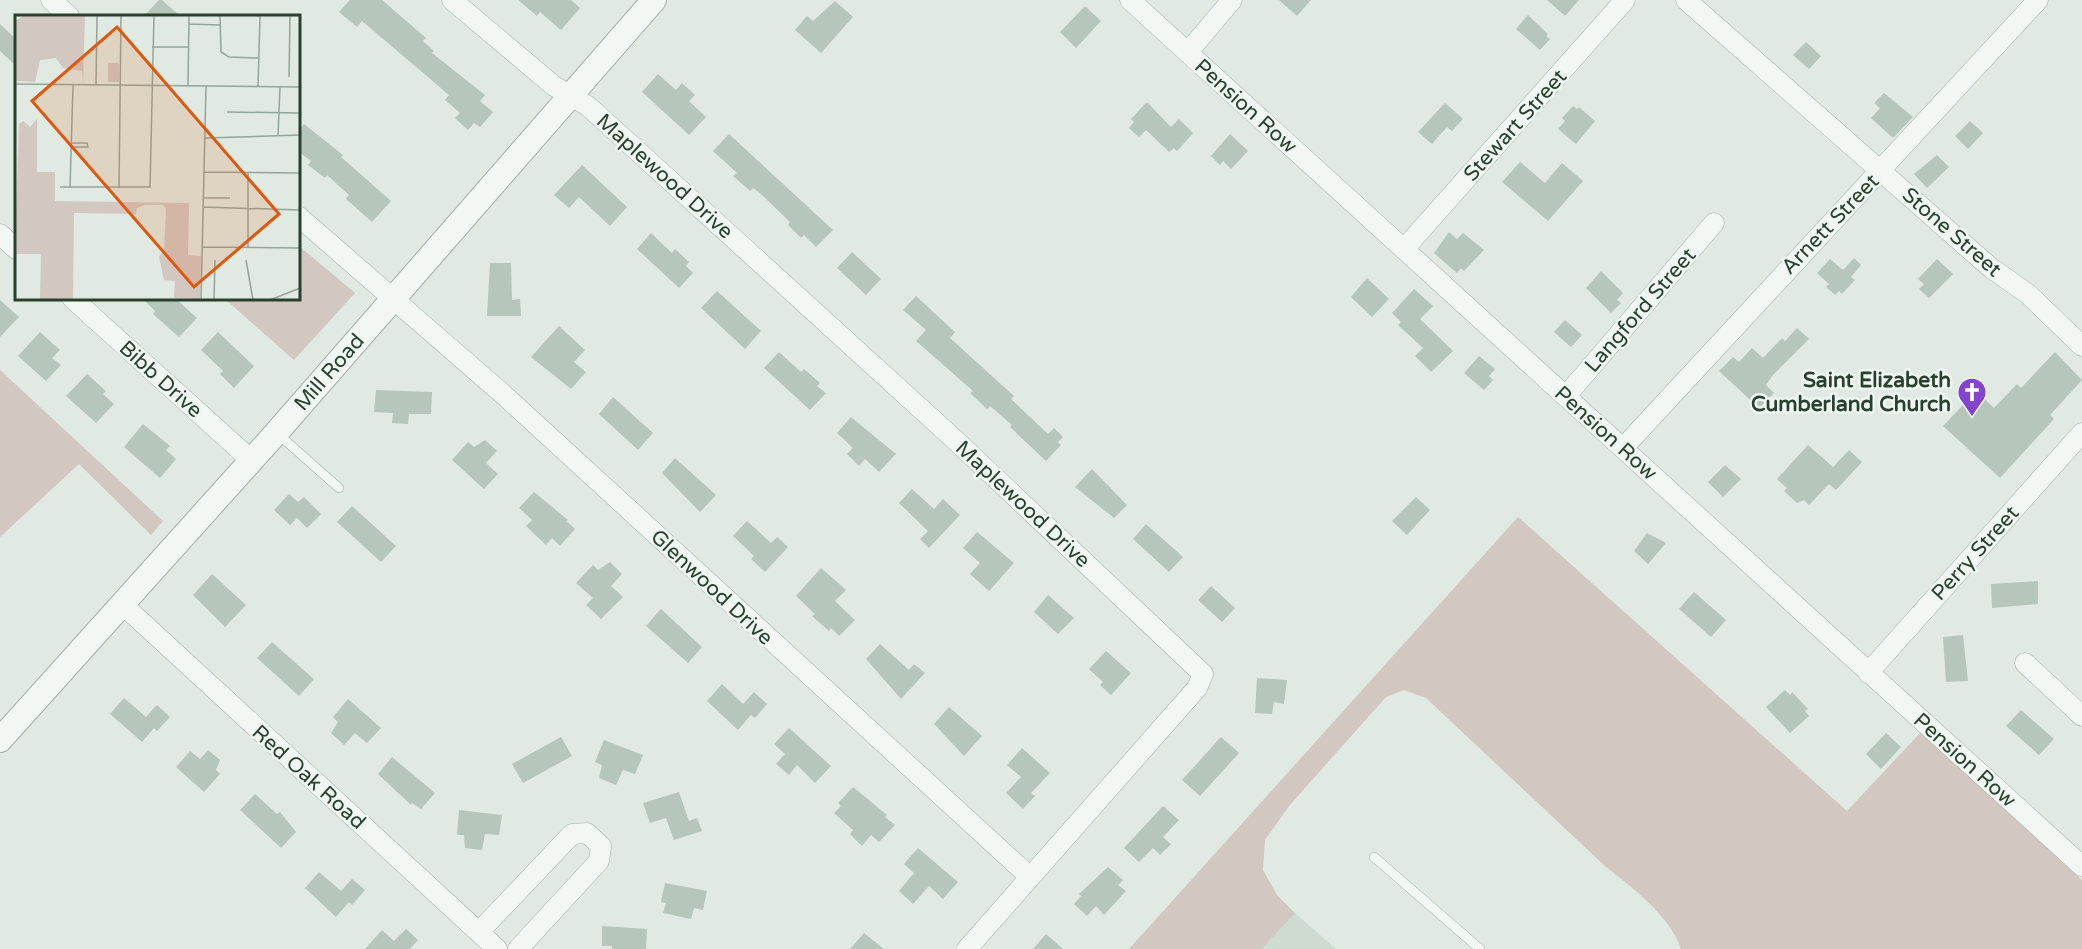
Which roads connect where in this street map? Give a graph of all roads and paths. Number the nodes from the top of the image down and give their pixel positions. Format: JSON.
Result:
{"nodes":[{"id":1,"x":51,"y":0,"type":"edge"},
{"id":2,"x":452,"y":0,"type":"edge"},
{"id":3,"x":654,"y":0,"type":"edge"},
{"id":4,"x":1130,"y":0,"type":"edge"},
{"id":5,"x":1232,"y":0,"type":"edge"},
{"id":6,"x":1625,"y":0,"type":"edge"},
{"id":7,"x":1686,"y":0,"type":"edge"},
{"id":8,"x":2038,"y":0,"type":"edge"},
{"id":9,"x":68,"y":15,"type":"edge"},
{"id":10,"x":1188,"y":52,"type":"junction"},
{"id":11,"x":571,"y":94,"type":"junction"},
{"id":12,"x":1881,"y":171,"type":"junction"},
{"id":13,"x":300,"y":218,"type":"edge"},
{"id":14,"x":1714,"y":223,"type":"dead end"},
{"id":15,"x":0,"y":234,"type":"edge"},
{"id":16,"x":15,"y":248,"type":"edge"},
{"id":17,"x":1404,"y":249,"type":"junction"},
{"id":18,"x":394,"y":297,"type":"junction"},
{"id":19,"x":74,"y":300,"type":"edge"},
{"id":20,"x":2082,"y":346,"type":"edge"},
{"id":21,"x":1566,"y":396,"type":"junction"},
{"id":22,"x":277,"y":432,"type":"junction"},
{"id":23,"x":2082,"y":433,"type":"edge"},
{"id":24,"x":1623,"y":448,"type":"junction"},
{"id":25,"x":251,"y":460,"type":"junction"},
{"id":26,"x":339,"y":488,"type":"dead end"},
{"id":27,"x":122,"y":604,"type":"junction"},
{"id":28,"x":2025,"y":663,"type":"dead end"},
{"id":29,"x":1868,"y":673,"type":"junction"},
{"id":30,"x":2082,"y":716,"type":"edge"},
{"id":31,"x":0,"y":740,"type":"edge"},
{"id":32,"x":1374,"y":857,"type":"dead end"},
{"id":33,"x":2082,"y":866,"type":"edge"},
{"id":34,"x":1030,"y":877,"type":"junction"},
{"id":35,"x":479,"y":932,"type":"junction"},
{"id":36,"x":497,"y":949,"type":"edge"},
{"id":37,"x":518,"y":949,"type":"edge"},
{"id":38,"x":967,"y":949,"type":"edge"},
{"id":39,"x":1480,"y":949,"type":"edge"}],
"edges":[{"from":1,"to":9,"type":"street"},
{"from":2,"to":11,"type":"street"},
{"from":3,"to":11,"type":"street","name":"Mill Road"},
{"from":4,"to":10,"type":"street","name":"Pension Row"},
{"from":5,"to":10,"type":"street"},
{"from":6,"to":17,"type":"street","name":"Stewart Street"},
{"from":7,"to":12,"type":"street","name":"Stone Street"},
{"from":8,"to":12,"type":"street","name":"Arnett Street"},
{"from":10,"to":17,"type":"street","name":"Pension Row"},
{"from":11,"to":18,"type":"street","name":"Mill Road"},
{"from":11,"to":34,"type":"street","name":"Maplewood Drive"},
{"from":12,"to":20,"type":"street","name":"Stone Street"},
{"from":12,"to":24,"type":"street","name":"Arnett Street"},
{"from":13,"to":18,"type":"street"},
{"from":14,"to":21,"type":"street","name":"Langford Street"},
{"from":15,"to":16,"type":"street"},
{"from":17,"to":21,"type":"street","name":"Pension Row"},
{"from":18,"to":22,"type":"street","name":"Mill Road"},
{"from":18,"to":34,"type":"street","name":"Glenwood Drive"},
{"from":19,"to":25,"type":"street","name":"Bibb Drive"},
{"from":21,"to":24,"type":"street","name":"Pension Row"},
{"from":22,"to":25,"type":"street","name":"Mill Road"},
{"from":22,"to":26,"type":"lane"},
{"from":23,"to":29,"type":"street","name":"Perry Street"},
{"from":24,"to":29,"type":"street","name":"Pension Row"},
{"from":25,"to":27,"type":"street","name":"Mill Road"},
{"from":27,"to":31,"type":"street","name":"Mill Road"},
{"from":27,"to":35,"type":"street","name":"Red Oak Road"},
{"from":28,"to":30,"type":"street"},
{"from":29,"to":33,"type":"street","name":"Pension Row"},
{"from":32,"to":39,"type":"lane"},
{"from":34,"to":38,"type":"street","name":"Maplewood Drive"},
{"from":35,"to":36,"type":"street","name":"Red Oak Road"},
{"from":35,"to":37,"type":"street"}]}
